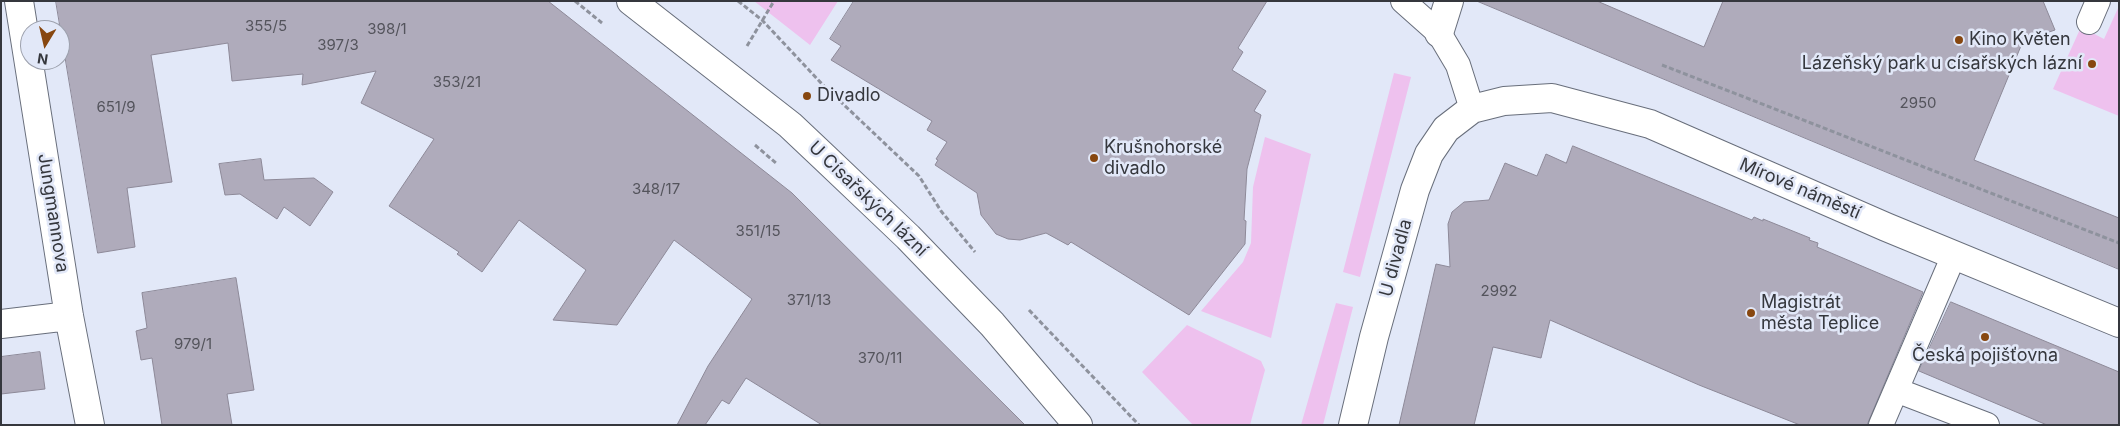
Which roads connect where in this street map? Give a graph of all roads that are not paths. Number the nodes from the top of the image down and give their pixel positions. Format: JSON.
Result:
{"nodes":[{"id":1,"x":19,"y":1,"type":"edge"},
{"id":2,"x":631,"y":1,"type":"edge"},
{"id":3,"x":1403,"y":1,"type":"edge"},
{"id":4,"x":1449,"y":1,"type":"edge"},
{"id":5,"x":1439,"y":33,"type":"junction"},
{"id":6,"x":1472,"y":109,"type":"junction"},
{"id":7,"x":1954,"y":255,"type":"junction"},
{"id":8,"x":69,"y":316,"type":"junction"},
{"id":9,"x":2119,"y":323,"type":"edge"},
{"id":10,"x":1,"y":324,"type":"edge"},
{"id":11,"x":1896,"y":390,"type":"junction"},
{"id":12,"x":90,"y":425,"type":"edge"},
{"id":13,"x":1078,"y":425,"type":"edge"},
{"id":14,"x":1353,"y":425,"type":"edge"},
{"id":15,"x":1881,"y":425,"type":"edge"},
{"id":16,"x":1987,"y":425,"type":"edge"}],
"edges":[{"from":1,"to":8,"type":"street","name":"Jungmannova"},
{"from":2,"to":13,"type":"street","name":"U Císařských lázní"},
{"from":3,"to":5,"type":"lane"},
{"from":4,"to":5,"type":"street"},
{"from":5,"to":6,"type":"lane"},
{"from":6,"to":7,"type":"street","name":"Mírové náměstí"},
{"from":6,"to":14,"type":"street","name":"U divadla"},
{"from":7,"to":9,"type":"street","name":"Mírové náměstí"},
{"from":7,"to":11,"type":"lane"},
{"from":8,"to":10,"type":"street"},
{"from":8,"to":12,"type":"street","name":"Jungmannova"},
{"from":11,"to":15,"type":"lane"},
{"from":11,"to":16,"type":"lane"}]}
